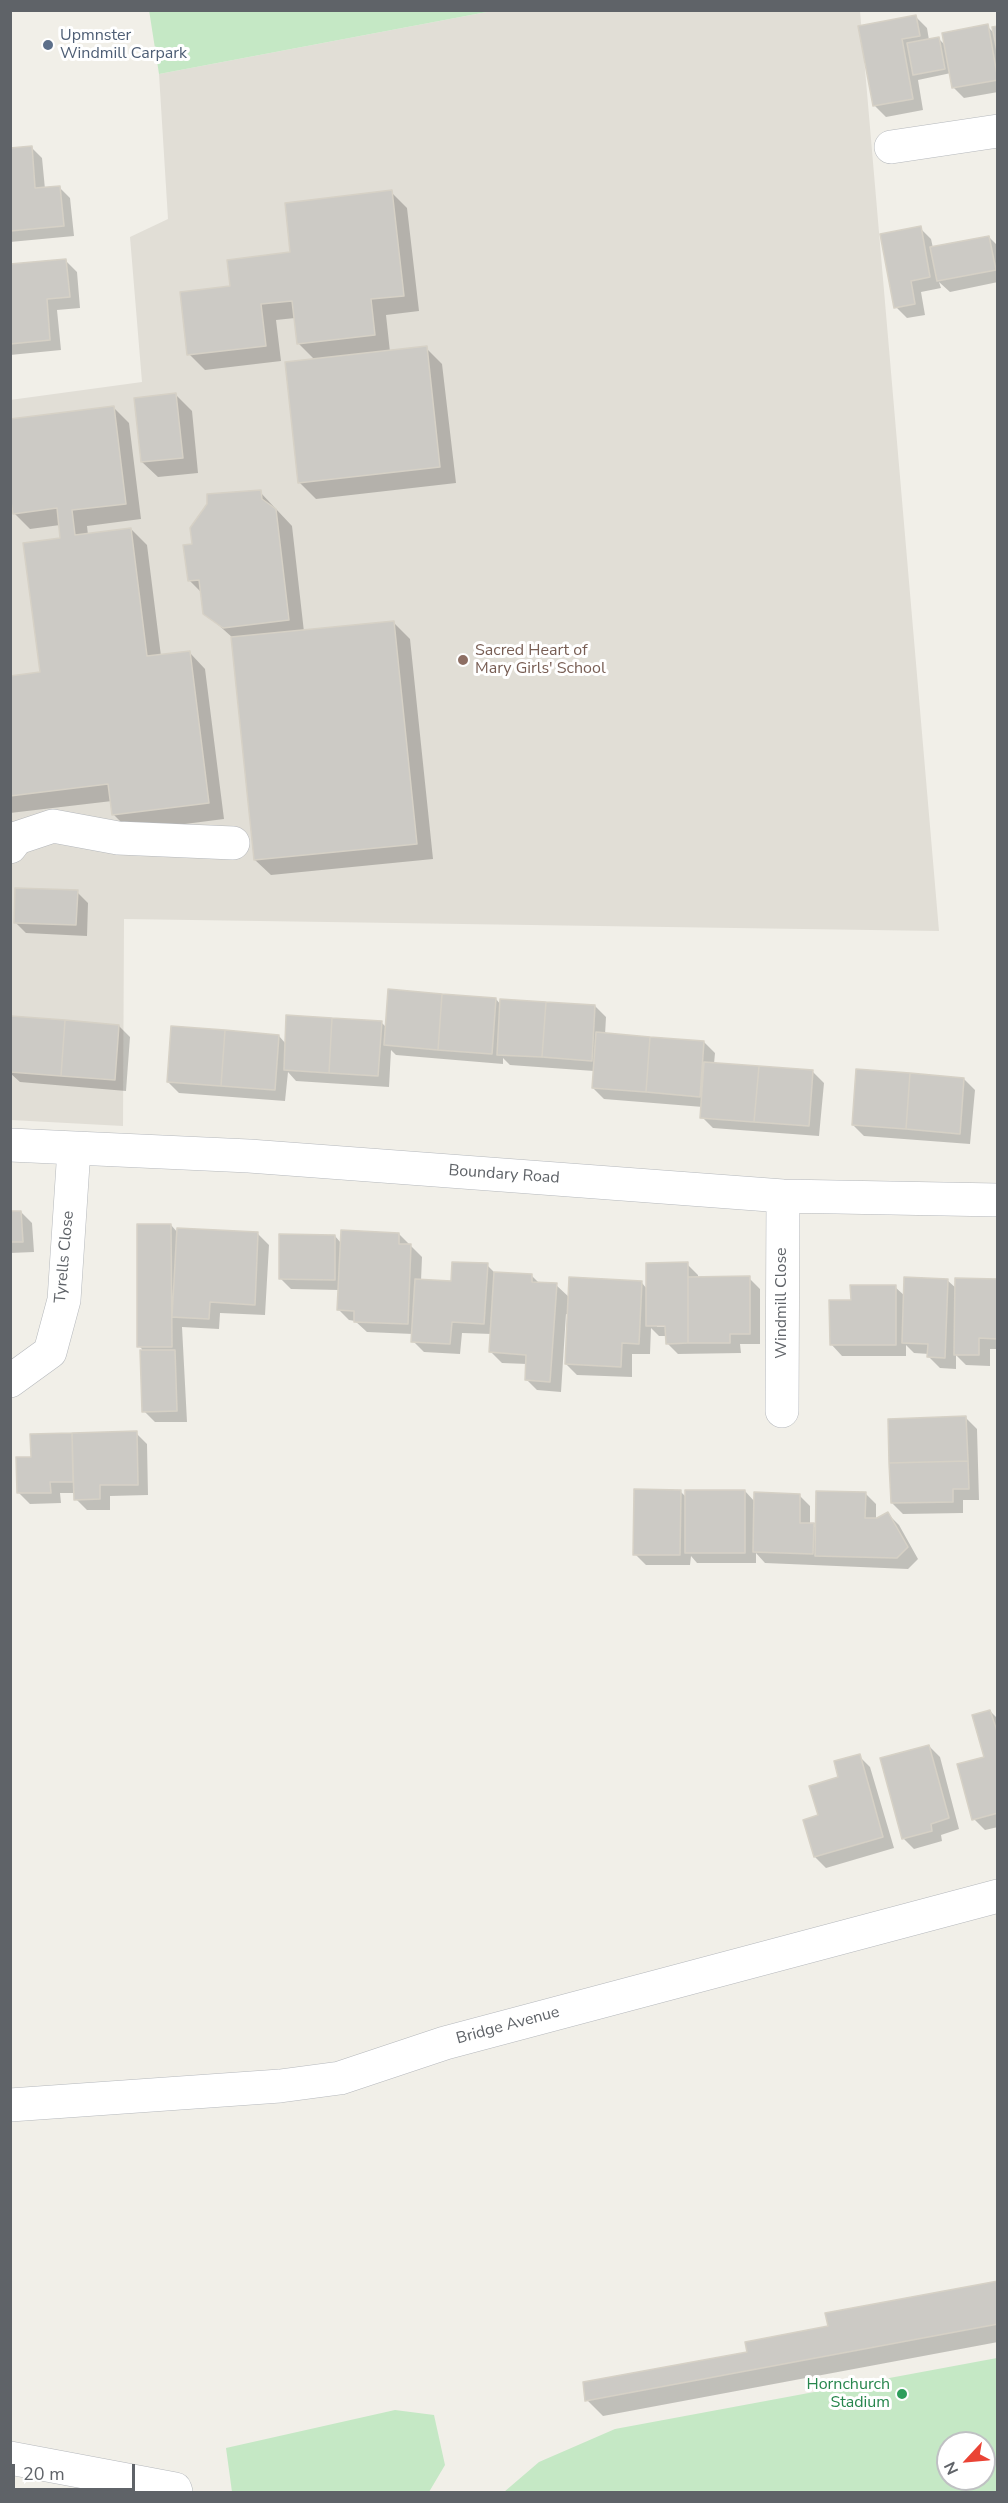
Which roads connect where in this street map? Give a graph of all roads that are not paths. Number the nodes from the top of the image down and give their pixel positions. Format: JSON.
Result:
{"nodes":[{"id":1,"x":998,"y":131,"type":"edge"},
{"id":2,"x":891,"y":147,"type":"dead end"},
{"id":3,"x":232,"y":843,"type":"dead end"},
{"id":4,"x":10,"y":847,"type":"edge"},
{"id":5,"x":10,"y":1145,"type":"edge"},
{"id":6,"x":74,"y":1149,"type":"junction"},
{"id":7,"x":783,"y":1196,"type":"junction"},
{"id":8,"x":998,"y":1200,"type":"edge"},
{"id":9,"x":10,"y":1381,"type":"edge"},
{"id":10,"x":782,"y":1411,"type":"dead end"},
{"id":11,"x":998,"y":1896,"type":"edge"},
{"id":12,"x":10,"y":2105,"type":"edge"},
{"id":13,"x":10,"y":2458,"type":"edge"},
{"id":14,"x":176,"y":2493,"type":"edge"}],
"edges":[{"from":1,"to":2,"type":"street"},
{"from":3,"to":4,"type":"street"},
{"from":5,"to":6,"type":"street","name":"Boundary Road"},
{"from":6,"to":7,"type":"street","name":"Boundary Road"},
{"from":6,"to":9,"type":"street","name":"Tyrells Close"},
{"from":7,"to":8,"type":"street","name":"Boundary Road"},
{"from":7,"to":10,"type":"street","name":"Windmill Close"},
{"from":11,"to":12,"type":"street","name":"Bridge Avenue"},
{"from":13,"to":14,"type":"street"}]}
